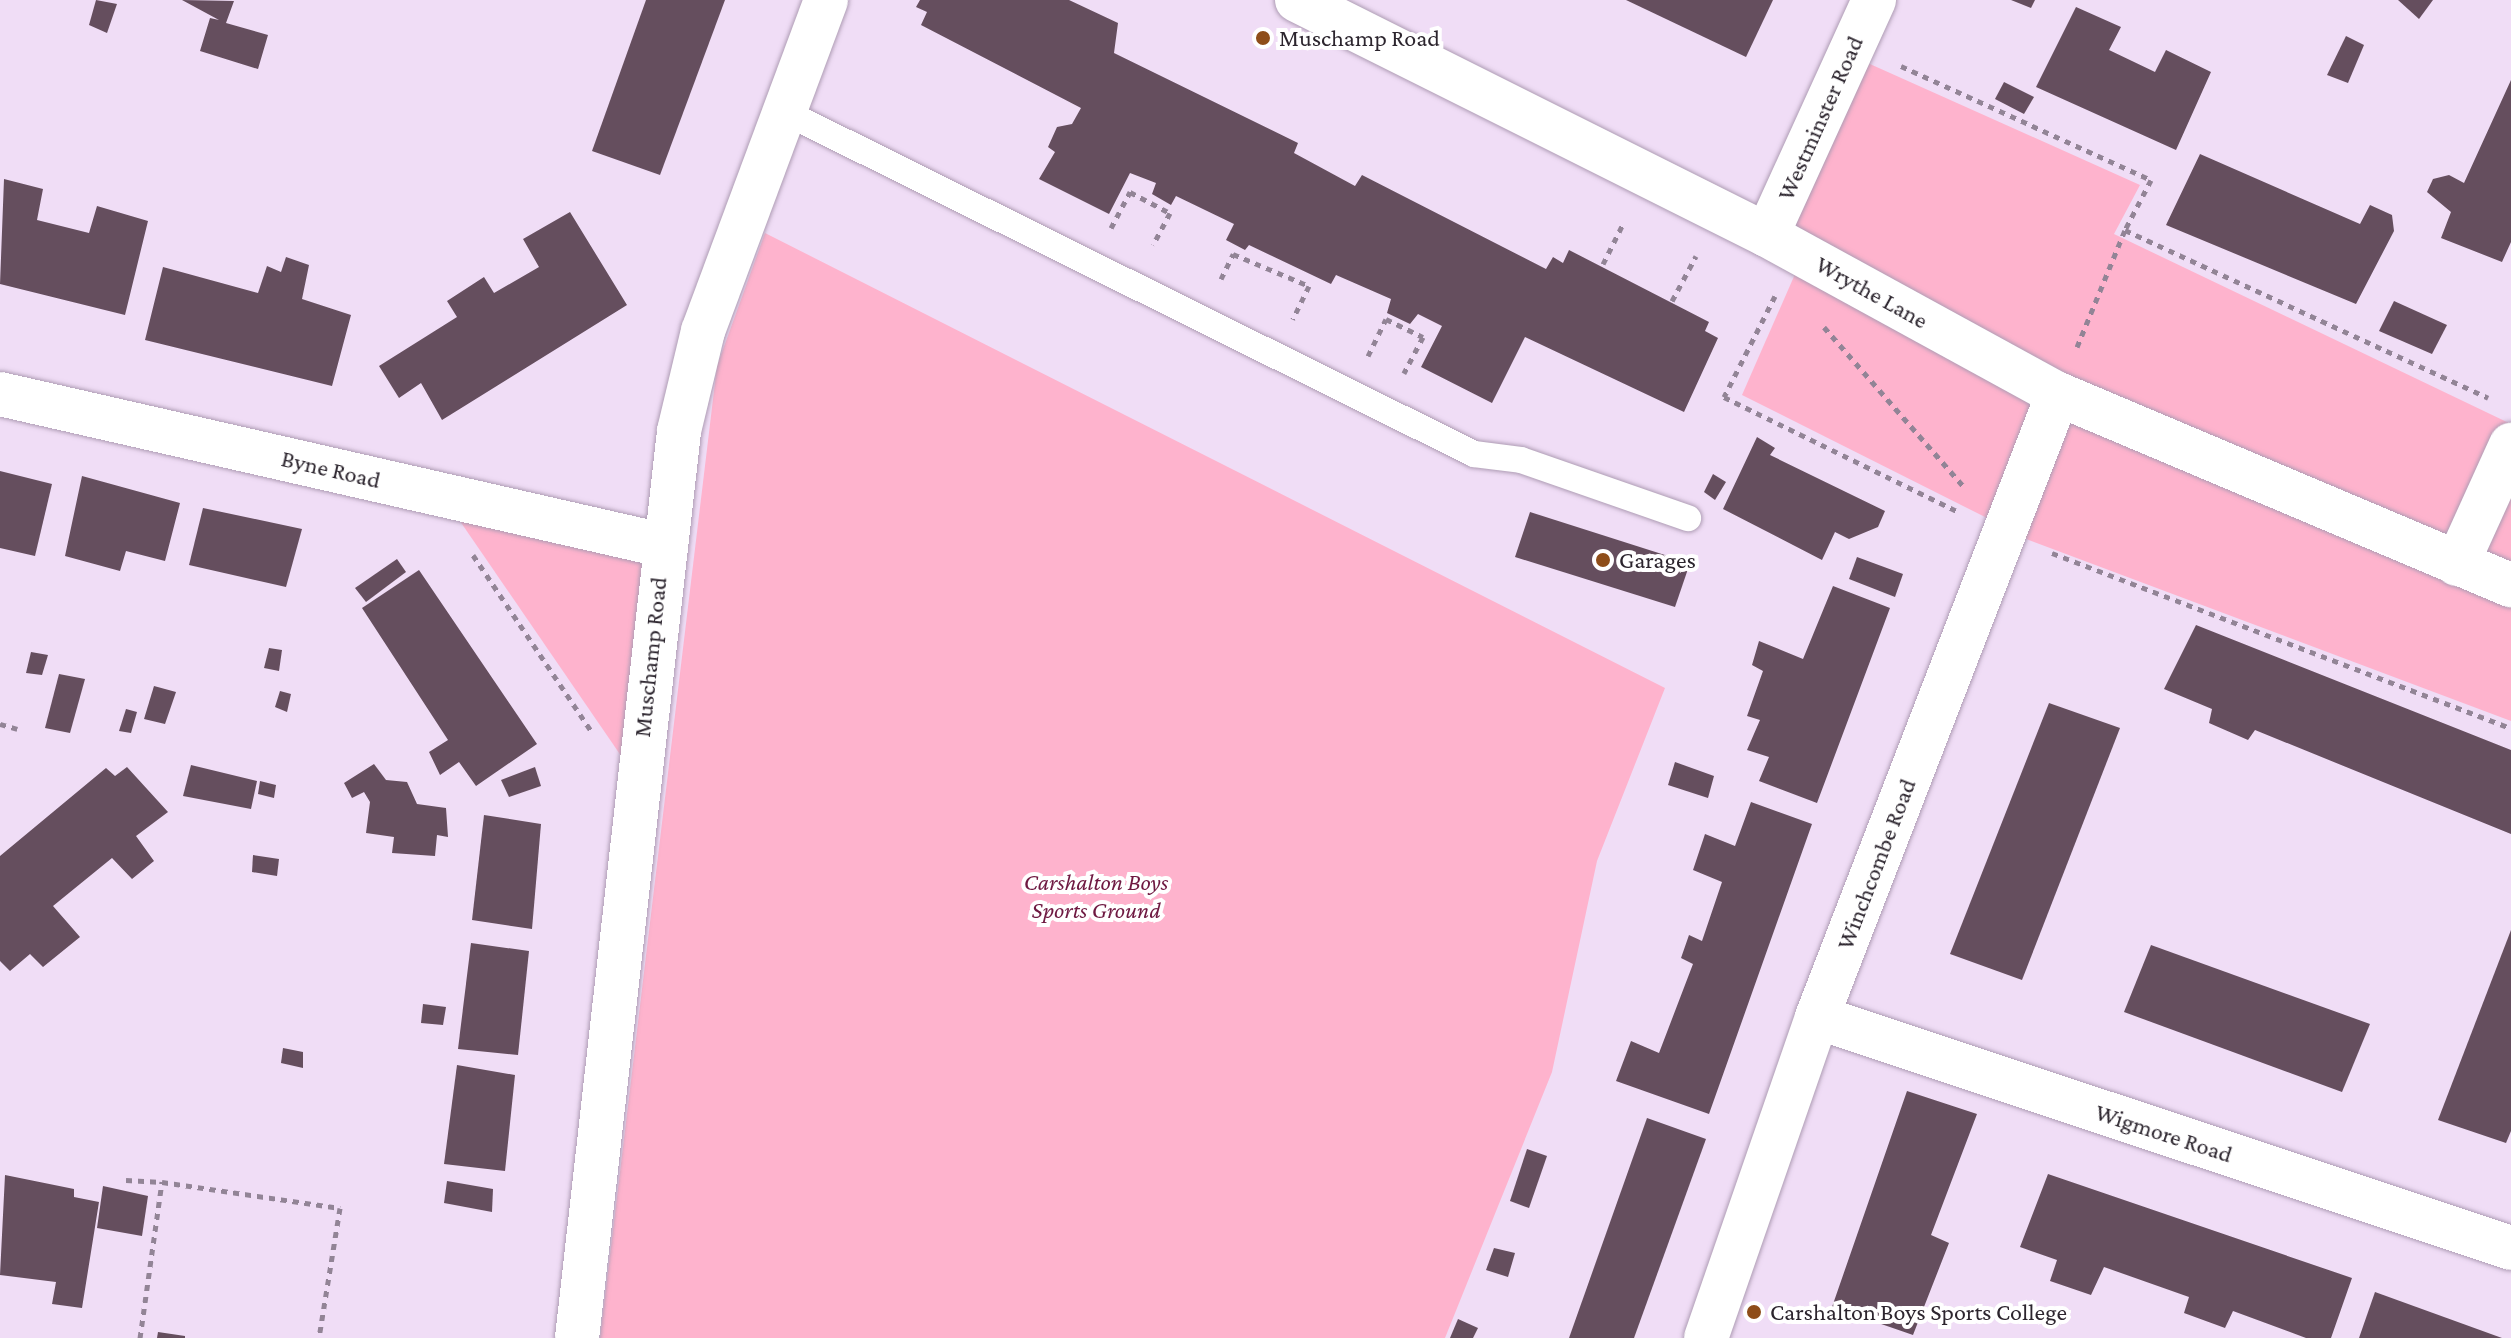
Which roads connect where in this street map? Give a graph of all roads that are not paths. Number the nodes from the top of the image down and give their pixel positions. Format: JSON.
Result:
{"nodes":[{"id":1,"x":826,"y":0,"type":"edge"},
{"id":2,"x":1297,"y":0,"type":"edge"},
{"id":3,"x":1874,"y":0,"type":"edge"},
{"id":4,"x":785,"y":112,"type":"junction"},
{"id":5,"x":1781,"y":243,"type":"junction"},
{"id":6,"x":0,"y":394,"type":"edge"},
{"id":7,"x":2058,"y":394,"type":"junction"},
{"id":8,"x":2511,"y":445,"type":"edge"},
{"id":9,"x":1688,"y":518,"type":"dead end"},
{"id":10,"x":662,"y":545,"type":"junction"},
{"id":11,"x":2457,"y":564,"type":"junction"},
{"id":12,"x":2511,"y":585,"type":"edge"},
{"id":13,"x":1817,"y":1017,"type":"junction"},
{"id":14,"x":2511,"y":1248,"type":"edge"},
{"id":15,"x":577,"y":1338,"type":"edge"},
{"id":16,"x":1706,"y":1338,"type":"edge"}],
"edges":[{"from":1,"to":4,"type":"street","name":"Muschamp Road"},
{"from":2,"to":5,"type":"street","name":"Wrythe Lane"},
{"from":3,"to":5,"type":"street","name":"Westminster Road"},
{"from":4,"to":9,"type":"lane"},
{"from":4,"to":10,"type":"street","name":"Muschamp Road"},
{"from":5,"to":7,"type":"street","name":"Wrythe Lane"},
{"from":6,"to":10,"type":"street","name":"Byne Road"},
{"from":7,"to":11,"type":"street","name":"Wrythe Lane"},
{"from":7,"to":13,"type":"street","name":"Winchcombe Road"},
{"from":8,"to":11,"type":"street"},
{"from":10,"to":15,"type":"street","name":"Muschamp Road"},
{"from":11,"to":12,"type":"street","name":"Wrythe Lane"},
{"from":13,"to":14,"type":"street","name":"Wigmore Road"},
{"from":13,"to":16,"type":"street","name":"Winchcombe Road"}]}
